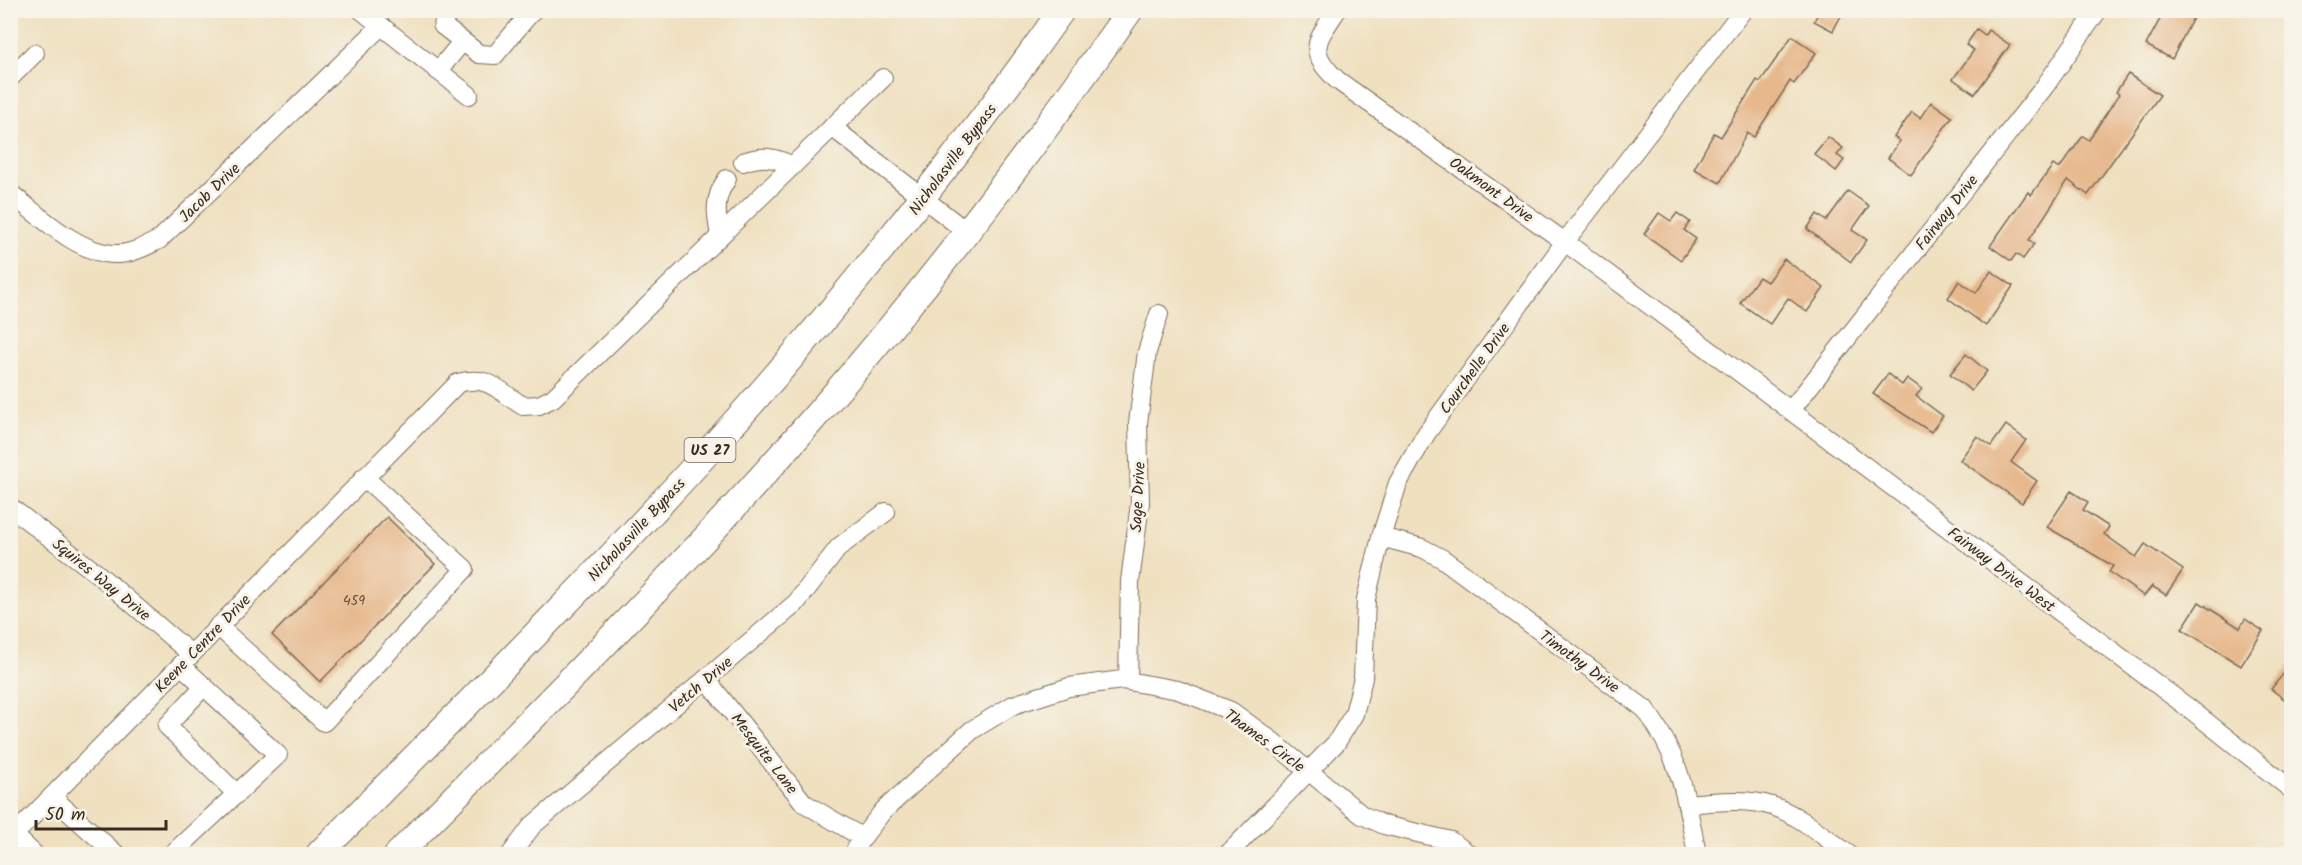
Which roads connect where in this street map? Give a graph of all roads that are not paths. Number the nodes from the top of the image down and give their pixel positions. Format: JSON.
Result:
{"nodes":[{"id":1,"x":361,"y":10,"type":"edge"},
{"id":2,"x":447,"y":10,"type":"edge"},
{"id":3,"x":533,"y":10,"type":"edge"},
{"id":4,"x":1062,"y":10,"type":"edge"},
{"id":5,"x":1130,"y":10,"type":"edge"},
{"id":6,"x":1337,"y":10,"type":"edge"},
{"id":7,"x":1743,"y":10,"type":"edge"},
{"id":8,"x":2098,"y":10,"type":"edge"},
{"id":9,"x":381,"y":26,"type":"junction"},
{"id":10,"x":462,"y":42,"type":"junction"},
{"id":11,"x":35,"y":53,"type":"dead end"},
{"id":12,"x":438,"y":71,"type":"junction"},
{"id":13,"x":10,"y":78,"type":"edge"},
{"id":14,"x":883,"y":78,"type":"dead end"},
{"id":15,"x":469,"y":95,"type":"dead end"},
{"id":16,"x":832,"y":127,"type":"junction"},
{"id":17,"x":743,"y":162,"type":"dead end"},
{"id":18,"x":792,"y":166,"type":"junction"},
{"id":19,"x":726,"y":179,"type":"dead end"},
{"id":20,"x":10,"y":193,"type":"edge"},
{"id":21,"x":922,"y":199,"type":"junction"},
{"id":22,"x":968,"y":233,"type":"junction"},
{"id":23,"x":720,"y":236,"type":"junction"},
{"id":24,"x":1565,"y":242,"type":"junction"},
{"id":25,"x":1159,"y":314,"type":"dead end"},
{"id":26,"x":1710,"y":350,"type":"joint"},
{"id":27,"x":1791,"y":410,"type":"junction"},
{"id":28,"x":364,"y":477,"type":"junction"},
{"id":29,"x":10,"y":507,"type":"edge"},
{"id":30,"x":886,"y":512,"type":"dead end"},
{"id":31,"x":1381,"y":537,"type":"junction"},
{"id":32,"x":218,"y":626,"type":"junction"},
{"id":33,"x":186,"y":659,"type":"junction"},
{"id":34,"x":706,"y":679,"type":"junction"},
{"id":35,"x":1128,"y":681,"type":"junction"},
{"id":36,"x":204,"y":686,"type":"junction"},
{"id":37,"x":1309,"y":772,"type":"junction"},
{"id":38,"x":2292,"y":790,"type":"edge"},
{"id":39,"x":237,"y":794,"type":"junction"},
{"id":40,"x":52,"y":797,"type":"junction"},
{"id":41,"x":1687,"y":804,"type":"junction"},
{"id":42,"x":12,"y":837,"type":"edge"},
{"id":43,"x":863,"y":838,"type":"junction"},
{"id":44,"x":34,"y":855,"type":"edge"},
{"id":45,"x":116,"y":855,"type":"edge"},
{"id":46,"x":172,"y":855,"type":"edge"},
{"id":47,"x":319,"y":855,"type":"edge"},
{"id":48,"x":398,"y":855,"type":"edge"},
{"id":49,"x":511,"y":855,"type":"edge"},
{"id":50,"x":854,"y":855,"type":"edge"},
{"id":51,"x":1228,"y":855,"type":"edge"},
{"id":52,"x":1469,"y":855,"type":"edge"},
{"id":53,"x":1697,"y":855,"type":"edge"},
{"id":54,"x":1848,"y":855,"type":"edge"}],
"edges":[{"from":1,"to":9,"type":"street"},
{"from":2,"to":10,"type":"street"},
{"from":3,"to":10,"type":"street"},
{"from":4,"to":21,"type":"highway","name":"Nicholasville Bypass","number":"US 27"},
{"from":5,"to":22,"type":"highway"},
{"from":6,"to":24,"type":"street","name":"Oakmont Drive"},
{"from":7,"to":24,"type":"street","name":"Courchelle Drive"},
{"from":8,"to":27,"type":"street","name":"Fairway Drive"},
{"from":9,"to":12,"type":"street"},
{"from":9,"to":20,"type":"street","name":"Jacob Drive"},
{"from":10,"to":12,"type":"street"},
{"from":11,"to":13,"type":"street"},
{"from":12,"to":15,"type":"street"},
{"from":14,"to":16,"type":"street"},
{"from":16,"to":18,"type":"street"},
{"from":16,"to":21,"type":"street"},
{"from":17,"to":18,"type":"street"},
{"from":18,"to":23,"type":"street"},
{"from":19,"to":23,"type":"street"},
{"from":21,"to":22,"type":"street"},
{"from":21,"to":47,"type":"highway","name":"Nicholasville Bypass","number":"US 27"},
{"from":22,"to":48,"type":"highway"},
{"from":23,"to":28,"type":"street","name":"Keene Centre Drive"},
{"from":24,"to":26,"type":"street","name":"Oakmont Drive"},
{"from":24,"to":31,"type":"street","name":"Courchelle Drive"},
{"from":25,"to":35,"type":"street","name":"Sage Drive"},
{"from":26,"to":27,"type":"street","name":"Fairway Drive West"},
{"from":27,"to":38,"type":"street","name":"Fairway Drive West"},
{"from":28,"to":32,"type":"street","name":"Keene Centre Drive"},
{"from":28,"to":32,"type":"street"},
{"from":29,"to":33,"type":"street","name":"Squires Way Drive"},
{"from":30,"to":34,"type":"street","name":"Vetch Drive"},
{"from":31,"to":37,"type":"street","name":"Courchelle Drive"},
{"from":31,"to":41,"type":"street","name":"Timothy Drive"},
{"from":32,"to":33,"type":"street","name":"Keene Centre Drive"},
{"from":33,"to":36,"type":"street","name":"Squires Way Drive"},
{"from":33,"to":40,"type":"street","name":"Keene Centre Drive"},
{"from":34,"to":43,"type":"street","name":"Mesquite Lane"},
{"from":34,"to":49,"type":"street","name":"Vetch Drive"},
{"from":35,"to":37,"type":"street","name":"Thames Circle"},
{"from":35,"to":43,"type":"street","name":"Thames Circle"},
{"from":36,"to":39,"type":"street"},
{"from":36,"to":39,"type":"street","name":"Squires Way Drive"},
{"from":37,"to":51,"type":"street","name":"Courchelle Drive"},
{"from":37,"to":52,"type":"street","name":"Thames Circle"},
{"from":39,"to":46,"type":"street"},
{"from":40,"to":42,"type":"street","name":"Keene Centre Drive"},
{"from":40,"to":45,"type":"street"},
{"from":41,"to":53,"type":"street","name":"Timothy Drive"},
{"from":41,"to":54,"type":"street"},
{"from":42,"to":44,"type":"street"},
{"from":43,"to":50,"type":"street","name":"Thames Circle"}]}
